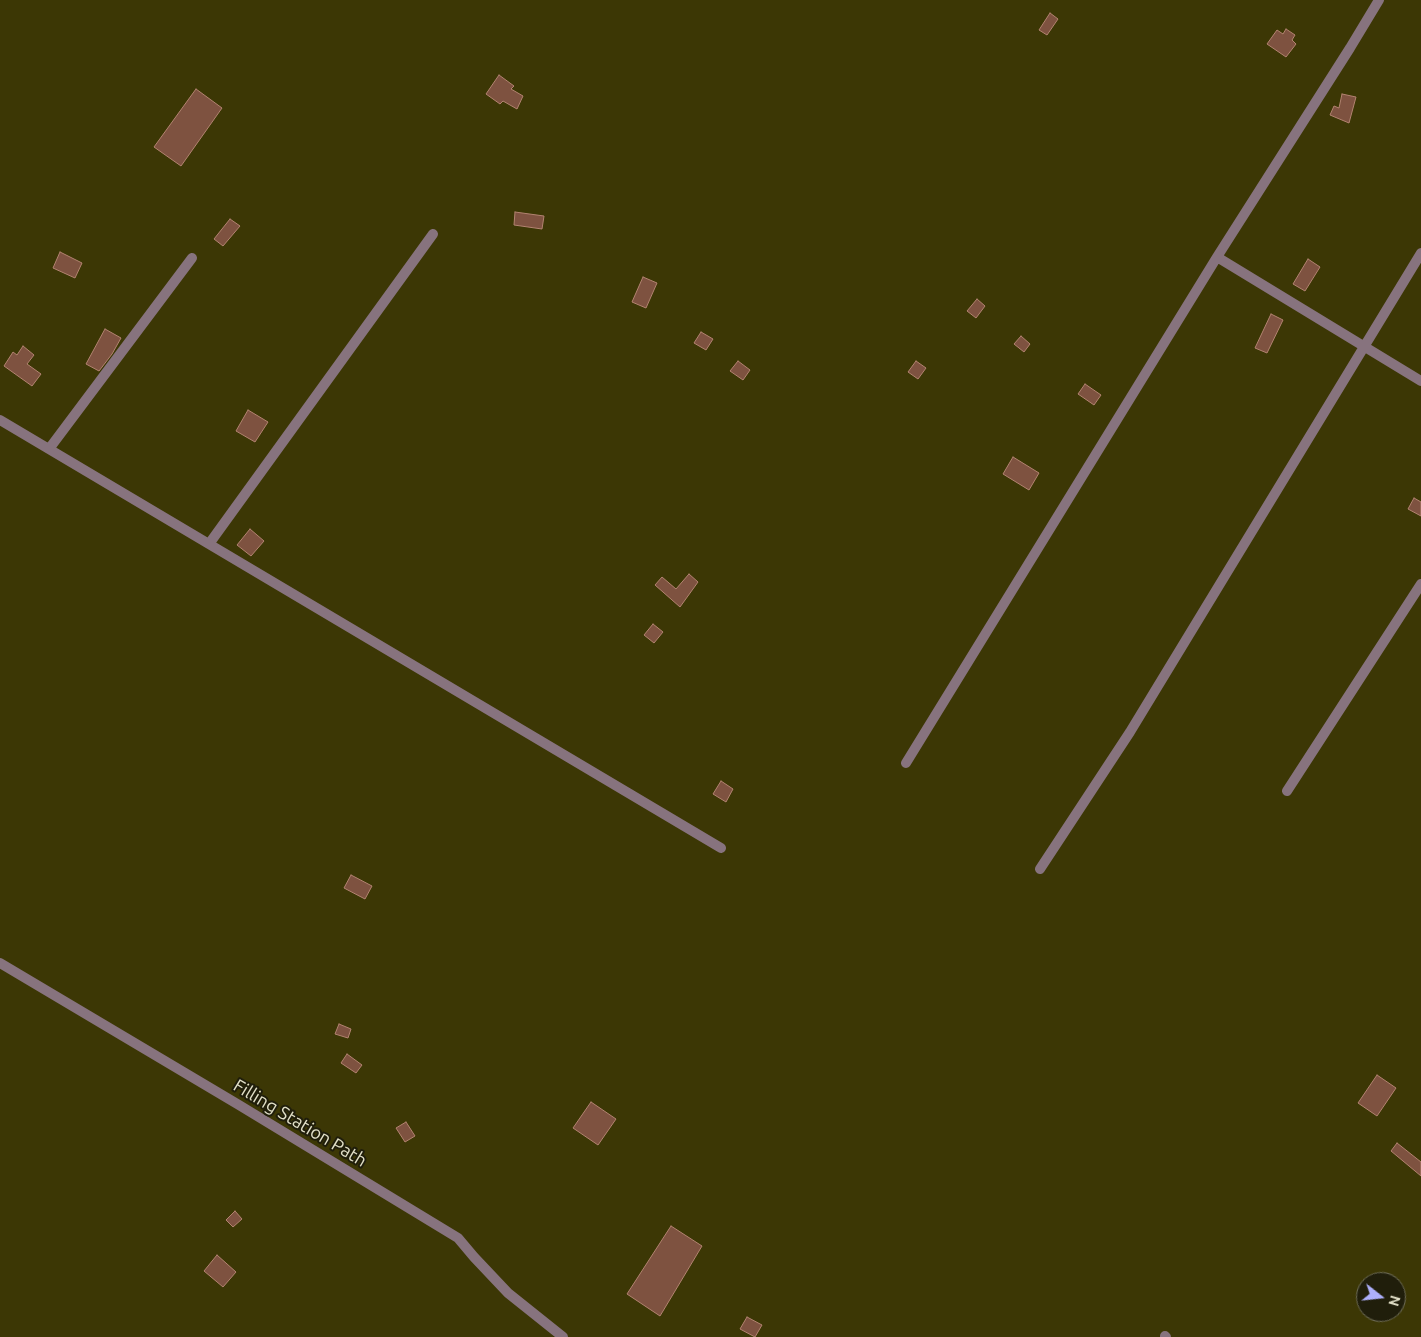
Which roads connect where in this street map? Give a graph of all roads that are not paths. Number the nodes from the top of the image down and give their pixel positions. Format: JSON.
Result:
{"nodes":[{"id":1,"x":1379,"y":0,"type":"edge"},
{"id":2,"x":433,"y":234,"type":"dead end"},
{"id":3,"x":1421,"y":253,"type":"edge"},
{"id":4,"x":1217,"y":257,"type":"junction"},
{"id":5,"x":192,"y":258,"type":"dead end"},
{"id":6,"x":1364,"y":347,"type":"junction"},
{"id":7,"x":1421,"y":381,"type":"edge"},
{"id":8,"x":0,"y":420,"type":"edge"},
{"id":9,"x":49,"y":449,"type":"junction"},
{"id":10,"x":209,"y":544,"type":"junction"},
{"id":11,"x":1421,"y":584,"type":"edge"},
{"id":12,"x":906,"y":763,"type":"dead end"},
{"id":13,"x":1287,"y":792,"type":"dead end"},
{"id":14,"x":721,"y":848,"type":"dead end"},
{"id":15,"x":1040,"y":869,"type":"dead end"},
{"id":16,"x":0,"y":963,"type":"edge"},
{"id":17,"x":563,"y":1337,"type":"edge"}],
"edges":[{"from":1,"to":4,"type":"street"},
{"from":2,"to":10,"type":"street"},
{"from":3,"to":6,"type":"street"},
{"from":4,"to":6,"type":"street"},
{"from":4,"to":12,"type":"street"},
{"from":5,"to":9,"type":"street"},
{"from":6,"to":7,"type":"street"},
{"from":6,"to":15,"type":"street"},
{"from":8,"to":9,"type":"street"},
{"from":9,"to":10,"type":"street"},
{"from":10,"to":14,"type":"street"},
{"from":11,"to":13,"type":"street"},
{"from":16,"to":17,"type":"street","name":"Filling Station Path"}]}
